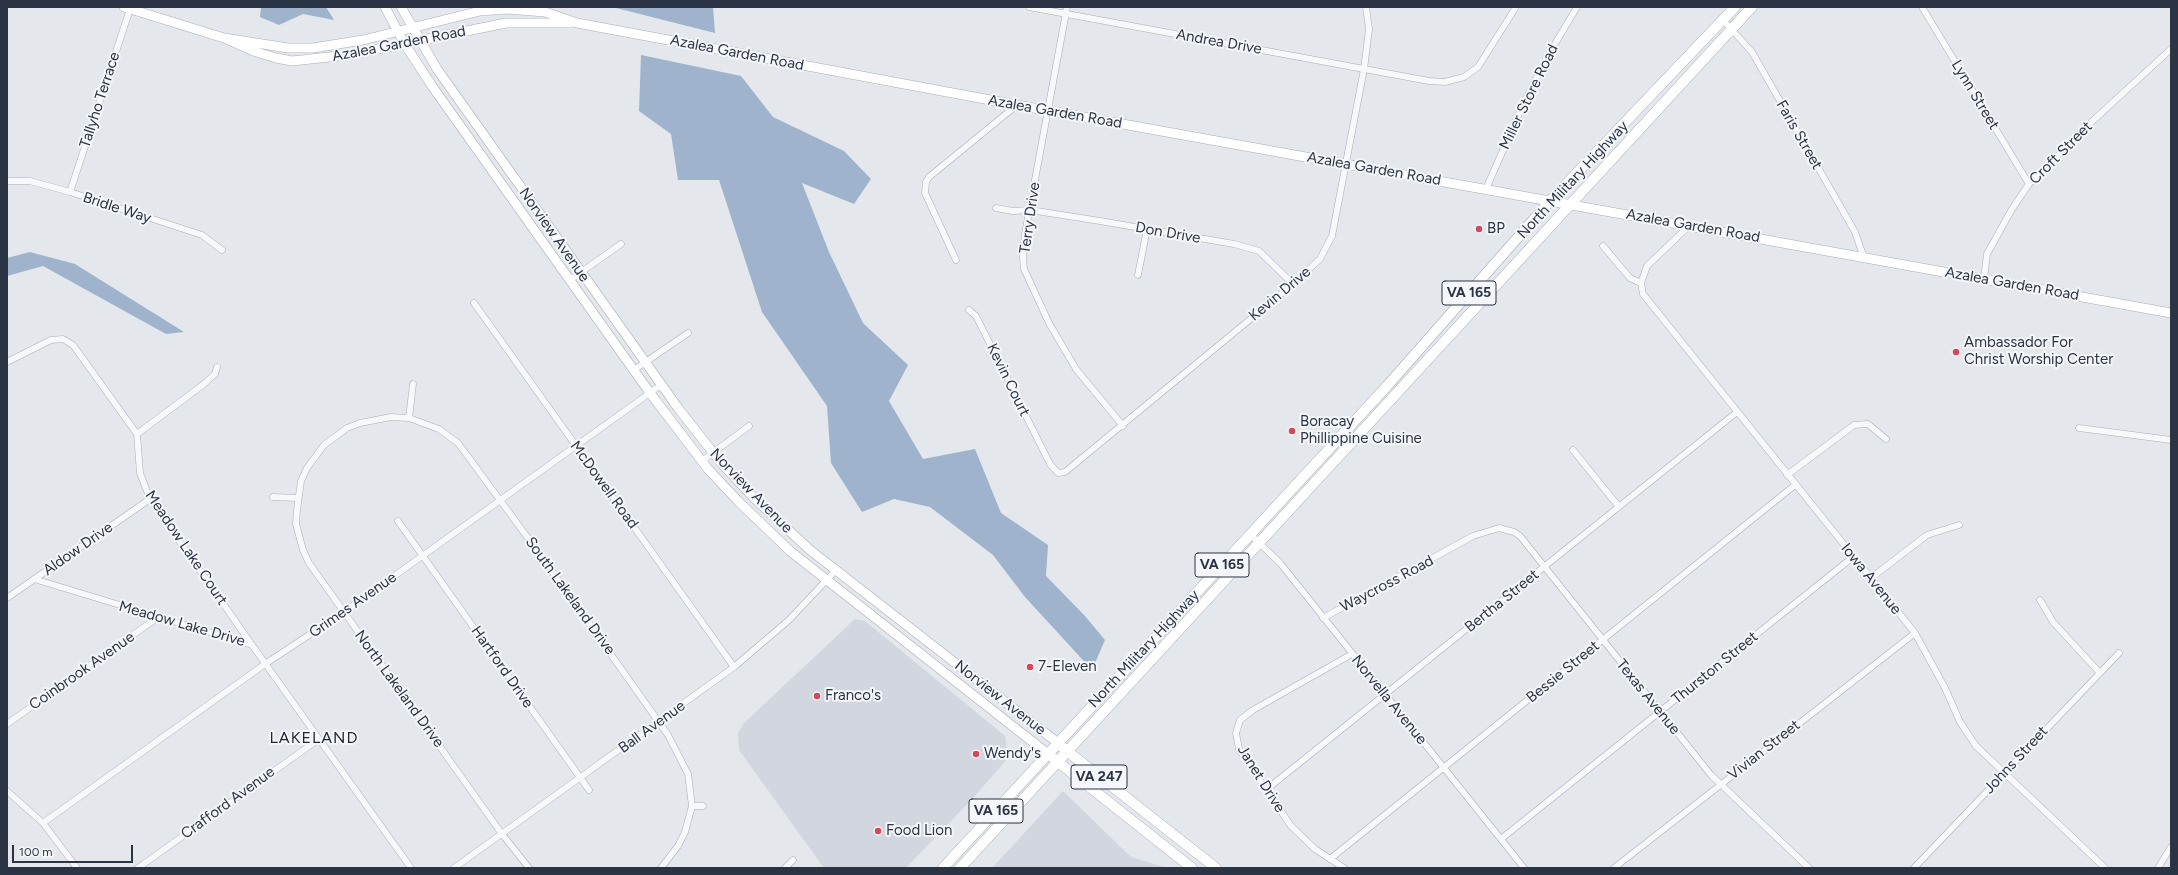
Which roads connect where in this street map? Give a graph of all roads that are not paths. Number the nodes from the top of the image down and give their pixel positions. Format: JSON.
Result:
{"nodes":[{"id":1,"x":385,"y":7,"type":"edge"},
{"id":2,"x":401,"y":7,"type":"edge"},
{"id":3,"x":1029,"y":7,"type":"edge"},
{"id":4,"x":1366,"y":7,"type":"edge"},
{"id":5,"x":1516,"y":7,"type":"edge"},
{"id":6,"x":1577,"y":7,"type":"edge"},
{"id":7,"x":1735,"y":7,"type":"edge"},
{"id":8,"x":1752,"y":7,"type":"edge"},
{"id":9,"x":1922,"y":7,"type":"edge"},
{"id":10,"x":127,"y":8,"type":"edge"},
{"id":11,"x":1066,"y":10,"type":"edge"},
{"id":12,"x":1723,"y":20,"type":"junction"},
{"id":13,"x":577,"y":23,"type":"junction"},
{"id":14,"x":412,"y":28,"type":"junction"},
{"id":15,"x":1732,"y":29,"type":"junction"},
{"id":16,"x":398,"y":32,"type":"junction"},
{"id":17,"x":224,"y":38,"type":"junction"},
{"id":18,"x":419,"y":40,"type":"junction"},
{"id":19,"x":404,"y":43,"type":"junction"},
{"id":20,"x":2171,"y":49,"type":"edge"},
{"id":21,"x":1364,"y":69,"type":"junction"},
{"id":22,"x":1017,"y":105,"type":"junction"},
{"id":23,"x":1048,"y":110,"type":"junction"},
{"id":24,"x":1346,"y":165,"type":"junction"},
{"id":25,"x":7,"y":181,"type":"edge"},
{"id":26,"x":2029,"y":184,"type":"junction"},
{"id":27,"x":1486,"y":189,"type":"junction"},
{"id":28,"x":70,"y":192,"type":"junction"},
{"id":29,"x":1550,"y":201,"type":"junction"},
{"id":30,"x":1570,"y":204,"type":"junction"},
{"id":31,"x":996,"y":208,"type":"dead end"},
{"id":32,"x":1030,"y":210,"type":"junction"},
{"id":33,"x":1689,"y":226,"type":"junction"},
{"id":34,"x":1147,"y":230,"type":"junction"},
{"id":35,"x":621,"y":244,"type":"dead end"},
{"id":36,"x":1603,"y":246,"type":"dead end"},
{"id":37,"x":222,"y":250,"type":"dead end"},
{"id":38,"x":1864,"y":258,"type":"junction"},
{"id":39,"x":956,"y":260,"type":"dead end"},
{"id":40,"x":581,"y":272,"type":"junction"},
{"id":41,"x":1138,"y":275,"type":"dead end"},
{"id":42,"x":1984,"y":279,"type":"junction"},
{"id":43,"x":570,"y":280,"type":"junction"},
{"id":44,"x":1640,"y":283,"type":"junction"},
{"id":45,"x":1293,"y":284,"type":"junction"},
{"id":46,"x":474,"y":303,"type":"dead end"},
{"id":47,"x":969,"y":310,"type":"dead end"},
{"id":48,"x":2171,"y":313,"type":"edge"},
{"id":49,"x":688,"y":333,"type":"dead end"},
{"id":50,"x":7,"y":362,"type":"edge"},
{"id":51,"x":645,"y":363,"type":"junction"},
{"id":52,"x":217,"y":367,"type":"dead end"},
{"id":53,"x":634,"y":370,"type":"junction"},
{"id":54,"x":413,"y":384,"type":"dead end"},
{"id":55,"x":661,"y":385,"type":"junction"},
{"id":56,"x":650,"y":393,"type":"junction"},
{"id":57,"x":1737,"y":412,"type":"junction"},
{"id":58,"x":408,"y":418,"type":"junction"},
{"id":59,"x":750,"y":426,"type":"dead end"},
{"id":60,"x":1123,"y":426,"type":"junction"},
{"id":61,"x":2079,"y":428,"type":"dead end"},
{"id":62,"x":137,"y":434,"type":"junction"},
{"id":63,"x":1886,"y":439,"type":"dead end"},
{"id":64,"x":2171,"y":440,"type":"edge"},
{"id":65,"x":576,"y":446,"type":"junction"},
{"id":66,"x":1573,"y":450,"type":"dead end"},
{"id":67,"x":319,"y":451,"type":"joint"},
{"id":68,"x":713,"y":453,"type":"junction"},
{"id":69,"x":1044,"y":453,"type":"joint"},
{"id":70,"x":702,"y":461,"type":"junction"},
{"id":71,"x":1787,"y":475,"type":"junction"},
{"id":72,"x":1795,"y":485,"type":"junction"},
{"id":73,"x":273,"y":497,"type":"dead end"},
{"id":74,"x":298,"y":498,"type":"junction"},
{"id":75,"x":150,"y":499,"type":"junction"},
{"id":76,"x":501,"y":500,"type":"junction"},
{"id":77,"x":1619,"y":507,"type":"junction"},
{"id":78,"x":398,"y":521,"type":"dead end"},
{"id":79,"x":1960,"y":525,"type":"dead end"},
{"id":80,"x":1250,"y":534,"type":"junction"},
{"id":81,"x":1260,"y":542,"type":"junction"},
{"id":82,"x":1450,"y":550,"type":"joint"},
{"id":83,"x":423,"y":556,"type":"junction"},
{"id":84,"x":1853,"y":557,"type":"junction"},
{"id":85,"x":1543,"y":567,"type":"junction"},
{"id":86,"x":836,"y":570,"type":"junction"},
{"id":87,"x":1871,"y":578,"type":"junction"},
{"id":88,"x":34,"y":579,"type":"junction"},
{"id":89,"x":827,"y":580,"type":"junction"},
{"id":90,"x":7,"y":598,"type":"edge"},
{"id":91,"x":2040,"y":600,"type":"dead end"},
{"id":92,"x":344,"y":612,"type":"junction"},
{"id":93,"x":157,"y":618,"type":"junction"},
{"id":94,"x":1323,"y":618,"type":"junction"},
{"id":95,"x":1915,"y":633,"type":"junction"},
{"id":96,"x":1602,"y":640,"type":"junction"},
{"id":97,"x":252,"y":645,"type":"junction"},
{"id":98,"x":2119,"y":653,"type":"dead end"},
{"id":99,"x":1352,"y":654,"type":"junction"},
{"id":100,"x":265,"y":664,"type":"junction"},
{"id":101,"x":734,"y":667,"type":"junction"},
{"id":102,"x":2100,"y":672,"type":"junction"},
{"id":103,"x":1384,"y":695,"type":"junction"},
{"id":104,"x":1660,"y":712,"type":"junction"},
{"id":105,"x":658,"y":722,"type":"junction"},
{"id":106,"x":7,"y":724,"type":"edge"},
{"id":107,"x":318,"y":739,"type":"junction"},
{"id":108,"x":1058,"y":743,"type":"junction"},
{"id":109,"x":1067,"y":751,"type":"junction"},
{"id":110,"x":1048,"y":754,"type":"junction"},
{"id":111,"x":1058,"y":762,"type":"junction"},
{"id":112,"x":1444,"y":768,"type":"junction"},
{"id":113,"x":2004,"y":773,"type":"junction"},
{"id":114,"x":580,"y":778,"type":"junction"},
{"id":115,"x":1721,"y":785,"type":"junction"},
{"id":116,"x":1266,"y":789,"type":"junction"},
{"id":117,"x":589,"y":790,"type":"dead end"},
{"id":118,"x":7,"y":791,"type":"edge"},
{"id":119,"x":692,"y":806,"type":"junction"},
{"id":120,"x":703,"y":806,"type":"dead end"},
{"id":121,"x":43,"y":823,"type":"junction"},
{"id":122,"x":502,"y":834,"type":"junction"},
{"id":123,"x":1501,"y":839,"type":"junction"},
{"id":124,"x":2171,"y":847,"type":"edge"},
{"id":125,"x":1330,"y":859,"type":"junction"},
{"id":126,"x":793,"y":860,"type":"dead end"},
{"id":127,"x":77,"y":868,"type":"edge"},
{"id":128,"x":138,"y":868,"type":"edge"},
{"id":129,"x":411,"y":868,"type":"edge"},
{"id":130,"x":454,"y":868,"type":"edge"},
{"id":131,"x":529,"y":868,"type":"edge"},
{"id":132,"x":661,"y":868,"type":"edge"},
{"id":133,"x":786,"y":868,"type":"edge"},
{"id":134,"x":943,"y":868,"type":"edge"},
{"id":135,"x":960,"y":868,"type":"edge"},
{"id":136,"x":1192,"y":868,"type":"edge"},
{"id":137,"x":1216,"y":868,"type":"edge"},
{"id":138,"x":1344,"y":868,"type":"edge"},
{"id":139,"x":1524,"y":868,"type":"edge"},
{"id":140,"x":1614,"y":868,"type":"edge"},
{"id":141,"x":1809,"y":868,"type":"edge"},
{"id":142,"x":1914,"y":868,"type":"edge"},
{"id":143,"x":2105,"y":868,"type":"edge"},
{"id":144,"x":2158,"y":868,"type":"edge"}],
"edges":[{"from":1,"to":16,"type":"main road","name":"Norview Avenue"},
{"from":2,"to":14,"type":"main road","name":"Norview Avenue"},
{"from":3,"to":11,"type":"street","name":"Andrea Drive"},
{"from":4,"to":21,"type":"street","name":"Kevin Drive"},
{"from":5,"to":21,"type":"street","name":"Andrea Drive"},
{"from":6,"to":27,"type":"street","name":"Miller Store Road"},
{"from":7,"to":12,"type":"main road","name":"North Military Highway","number":"VA 165"},
{"from":8,"to":15,"type":"main road","name":"North Military Highway","number":"VA 165"},
{"from":9,"to":26,"type":"street","name":"Lynn Street"},
{"from":10,"to":17,"type":"main road","name":"Azalea Garden Road"},
{"from":10,"to":28,"type":"street","name":"Tallyho Terrace"},
{"from":11,"to":21,"type":"street","name":"Andrea Drive"},
{"from":11,"to":23,"type":"street","name":"Terry Drive"},
{"from":12,"to":15,"type":"street","name":"Faris Street"},
{"from":12,"to":29,"type":"main road","name":"North Military Highway","number":"VA 165"},
{"from":13,"to":14,"type":"main road","name":"Azalea Garden Road"},
{"from":13,"to":18,"type":"main road","name":"Azalea Garden Road"},
{"from":13,"to":22,"type":"main road","name":"Azalea Garden Road"},
{"from":14,"to":16,"type":"main road","name":"Azalea Garden Road"},
{"from":14,"to":18,"type":"main road","name":"Norview Avenue"},
{"from":15,"to":30,"type":"main road","name":"North Military Highway","number":"VA 165"},
{"from":15,"to":38,"type":"street","name":"Faris Street"},
{"from":16,"to":17,"type":"main road","name":"Azalea Garden Road"},
{"from":16,"to":19,"type":"main road","name":"Norview Avenue"},
{"from":17,"to":19,"type":"main road","name":"Azalea Garden Road"},
{"from":18,"to":19,"type":"main road","name":"Azalea Garden Road"},
{"from":18,"to":40,"type":"main road","name":"Norview Avenue"},
{"from":19,"to":43,"type":"main road","name":"Norview Avenue"},
{"from":20,"to":26,"type":"street","name":"Croft Street"},
{"from":21,"to":24,"type":"street","name":"Kevin Drive"},
{"from":22,"to":23,"type":"main road","name":"Azalea Garden Road"},
{"from":22,"to":39,"type":"street"},
{"from":23,"to":24,"type":"main road","name":"Azalea Garden Road"},
{"from":23,"to":32,"type":"street","name":"Terry Drive"},
{"from":24,"to":27,"type":"main road","name":"Azalea Garden Road"},
{"from":24,"to":45,"type":"street","name":"Kevin Drive"},
{"from":25,"to":28,"type":"street","name":"Bridle Way"},
{"from":26,"to":42,"type":"street","name":"Croft Street"},
{"from":27,"to":29,"type":"main road","name":"Azalea Garden Road"},
{"from":28,"to":37,"type":"street","name":"Bridle Way"},
{"from":29,"to":30,"type":"main road","name":"Azalea Garden Road"},
{"from":29,"to":80,"type":"main road","name":"North Military Highway","number":"VA 165"},
{"from":30,"to":33,"type":"main road","name":"Azalea Garden Road"},
{"from":30,"to":81,"type":"main road","name":"North Military Highway","number":"VA 165"},
{"from":31,"to":32,"type":"street","name":"Don Drive"},
{"from":32,"to":34,"type":"street","name":"Don Drive"},
{"from":32,"to":60,"type":"street","name":"Terry Drive"},
{"from":33,"to":38,"type":"main road","name":"Azalea Garden Road"},
{"from":33,"to":44,"type":"street"},
{"from":34,"to":41,"type":"street"},
{"from":34,"to":45,"type":"street","name":"Don Drive"},
{"from":35,"to":40,"type":"street"},
{"from":36,"to":44,"type":"street","name":"Iowa Avenue"},
{"from":38,"to":42,"type":"main road","name":"Azalea Garden Road"},
{"from":40,"to":43,"type":"street"},
{"from":40,"to":51,"type":"main road","name":"Norview Avenue"},
{"from":42,"to":48,"type":"main road","name":"Azalea Garden Road"},
{"from":43,"to":53,"type":"main road","name":"Norview Avenue"},
{"from":44,"to":57,"type":"street","name":"Iowa Avenue"},
{"from":45,"to":60,"type":"street","name":"Kevin Drive"},
{"from":46,"to":65,"type":"street","name":"McDowell Road"},
{"from":47,"to":69,"type":"street","name":"Kevin Court"},
{"from":49,"to":51,"type":"street"},
{"from":50,"to":62,"type":"street"},
{"from":51,"to":53,"type":"street"},
{"from":51,"to":55,"type":"main road","name":"Norview Avenue"},
{"from":52,"to":62,"type":"street"},
{"from":53,"to":56,"type":"main road","name":"Norview Avenue"},
{"from":54,"to":58,"type":"street"},
{"from":55,"to":56,"type":"street","name":"Grimes Avenue"},
{"from":55,"to":68,"type":"main road","name":"Norview Avenue"},
{"from":56,"to":65,"type":"street","name":"Grimes Avenue"},
{"from":56,"to":70,"type":"main road","name":"Norview Avenue"},
{"from":57,"to":71,"type":"street","name":"Iowa Avenue"},
{"from":57,"to":77,"type":"street","name":"Bertha Street"},
{"from":58,"to":67,"type":"street","name":"South Lakeland Drive"},
{"from":58,"to":76,"type":"street","name":"South Lakeland Drive"},
{"from":59,"to":68,"type":"street"},
{"from":60,"to":69,"type":"street","name":"Kevin Drive"},
{"from":61,"to":64,"type":"street"},
{"from":62,"to":75,"type":"street","name":"Meadow Lake Court"},
{"from":63,"to":71,"type":"street"},
{"from":65,"to":76,"type":"street","name":"Grimes Avenue"},
{"from":65,"to":101,"type":"street","name":"McDowell Road"},
{"from":66,"to":77,"type":"street"},
{"from":67,"to":74,"type":"street","name":"North Lakeland Drive"},
{"from":68,"to":70,"type":"street"},
{"from":68,"to":86,"type":"main road","name":"Norview Avenue"},
{"from":70,"to":89,"type":"main road","name":"Norview Avenue"},
{"from":71,"to":72,"type":"street","name":"Iowa Avenue"},
{"from":72,"to":84,"type":"street","name":"Iowa Avenue"},
{"from":72,"to":96,"type":"street","name":"Bessie Street"},
{"from":73,"to":74,"type":"street"},
{"from":74,"to":92,"type":"street","name":"North Lakeland Drive"},
{"from":75,"to":88,"type":"street","name":"Aldow Drive"},
{"from":75,"to":97,"type":"street","name":"Meadow Lake Court"},
{"from":76,"to":83,"type":"street","name":"Grimes Avenue"},
{"from":76,"to":105,"type":"street","name":"South Lakeland Drive"},
{"from":77,"to":85,"type":"street","name":"Bertha Street"},
{"from":78,"to":83,"type":"street","name":"Hartford Drive"},
{"from":79,"to":87,"type":"street"},
{"from":80,"to":81,"type":"street","name":"Norvella Avenue"},
{"from":80,"to":108,"type":"main road","name":"North Military Highway","number":"VA 165"},
{"from":81,"to":94,"type":"street","name":"Norvella Avenue"},
{"from":81,"to":109,"type":"main road","name":"North Military Highway","number":"VA 165"},
{"from":82,"to":85,"type":"street","name":"Texas Avenue"},
{"from":82,"to":94,"type":"street","name":"Waycross Road"},
{"from":83,"to":92,"type":"street","name":"Grimes Avenue"},
{"from":83,"to":114,"type":"street","name":"Hartford Drive"},
{"from":84,"to":87,"type":"street","name":"Iowa Avenue"},
{"from":84,"to":104,"type":"street","name":"Thurston Street"},
{"from":85,"to":96,"type":"street","name":"Texas Avenue"},
{"from":85,"to":103,"type":"street","name":"Bertha Street"},
{"from":86,"to":89,"type":"street","name":"Ball Avenue"},
{"from":86,"to":108,"type":"main road","name":"Norview Avenue"},
{"from":87,"to":95,"type":"street","name":"Iowa Avenue"},
{"from":88,"to":90,"type":"street","name":"Aldow Drive"},
{"from":88,"to":93,"type":"street","name":"Meadow Lake Drive"},
{"from":89,"to":101,"type":"street","name":"Ball Avenue"},
{"from":89,"to":110,"type":"main road","name":"Norview Avenue"},
{"from":91,"to":102,"type":"street"},
{"from":92,"to":100,"type":"street","name":"Grimes Avenue"},
{"from":92,"to":122,"type":"street","name":"North Lakeland Drive"},
{"from":93,"to":97,"type":"street","name":"Meadow Lake Drive"},
{"from":93,"to":106,"type":"street","name":"Coinbrook Avenue"},
{"from":94,"to":99,"type":"street","name":"Norvella Avenue"},
{"from":95,"to":113,"type":"street","name":"Iowa Avenue"},
{"from":95,"to":115,"type":"street","name":"Vivian Street"},
{"from":96,"to":104,"type":"street","name":"Texas Avenue"},
{"from":96,"to":112,"type":"street","name":"Bessie Street"},
{"from":97,"to":100,"type":"street","name":"Meadow Lake Drive"},
{"from":98,"to":102,"type":"street","name":"Johns Street"},
{"from":99,"to":103,"type":"street","name":"Norvella Avenue"},
{"from":99,"to":116,"type":"street","name":"Janet Drive"},
{"from":100,"to":107,"type":"street","name":"Meadow Lake Drive"},
{"from":100,"to":121,"type":"street","name":"Grimes Avenue"},
{"from":101,"to":105,"type":"street","name":"Ball Avenue"},
{"from":102,"to":113,"type":"street","name":"Johns Street"},
{"from":103,"to":112,"type":"street","name":"Norvella Avenue"},
{"from":103,"to":116,"type":"street","name":"Bertha Street"},
{"from":104,"to":115,"type":"street","name":"Texas Avenue"},
{"from":104,"to":123,"type":"street","name":"Thurston Street"},
{"from":105,"to":114,"type":"street","name":"Ball Avenue"},
{"from":105,"to":119,"type":"street","name":"South Lakeland Drive"},
{"from":107,"to":128,"type":"street","name":"Crafford Avenue"},
{"from":107,"to":129,"type":"street","name":"Meadow Lake Drive"},
{"from":108,"to":109,"type":"main road","name":"Norview Avenue","number":"VA 247"},
{"from":108,"to":110,"type":"main road","name":"North Military Highway","number":"VA 165"},
{"from":109,"to":111,"type":"main road","name":"North Military Highway","number":"VA 165"},
{"from":109,"to":137,"type":"main road","name":"Norview Avenue","number":"VA 247"},
{"from":110,"to":111,"type":"main road","name":"Norview Avenue","number":"VA 247"},
{"from":110,"to":134,"type":"main road","name":"North Military Highway","number":"VA 165"},
{"from":111,"to":135,"type":"main road","name":"North Military Highway","number":"VA 165"},
{"from":111,"to":136,"type":"main road","name":"Norview Avenue","number":"VA 247"},
{"from":112,"to":123,"type":"street","name":"Norvella Avenue"},
{"from":112,"to":125,"type":"street","name":"Bessie Street"},
{"from":113,"to":142,"type":"street","name":"Johns Street"},
{"from":113,"to":143,"type":"street","name":"Iowa Avenue"},
{"from":114,"to":117,"type":"street","name":"Hartford Drive"},
{"from":114,"to":122,"type":"street","name":"Ball Avenue"},
{"from":115,"to":140,"type":"street","name":"Vivian Street"},
{"from":115,"to":141,"type":"street","name":"Texas Avenue"},
{"from":116,"to":125,"type":"street","name":"Janet Drive"},
{"from":118,"to":121,"type":"street"},
{"from":119,"to":120,"type":"street"},
{"from":119,"to":132,"type":"street","name":"South Lakeland Drive"},
{"from":121,"to":127,"type":"street"},
{"from":122,"to":130,"type":"street","name":"Ball Avenue"},
{"from":122,"to":131,"type":"street","name":"North Lakeland Drive"},
{"from":123,"to":139,"type":"street","name":"Norvella Avenue"},
{"from":124,"to":144,"type":"street"},
{"from":125,"to":138,"type":"street","name":"Janet Drive"},
{"from":126,"to":133,"type":"street"}]}
